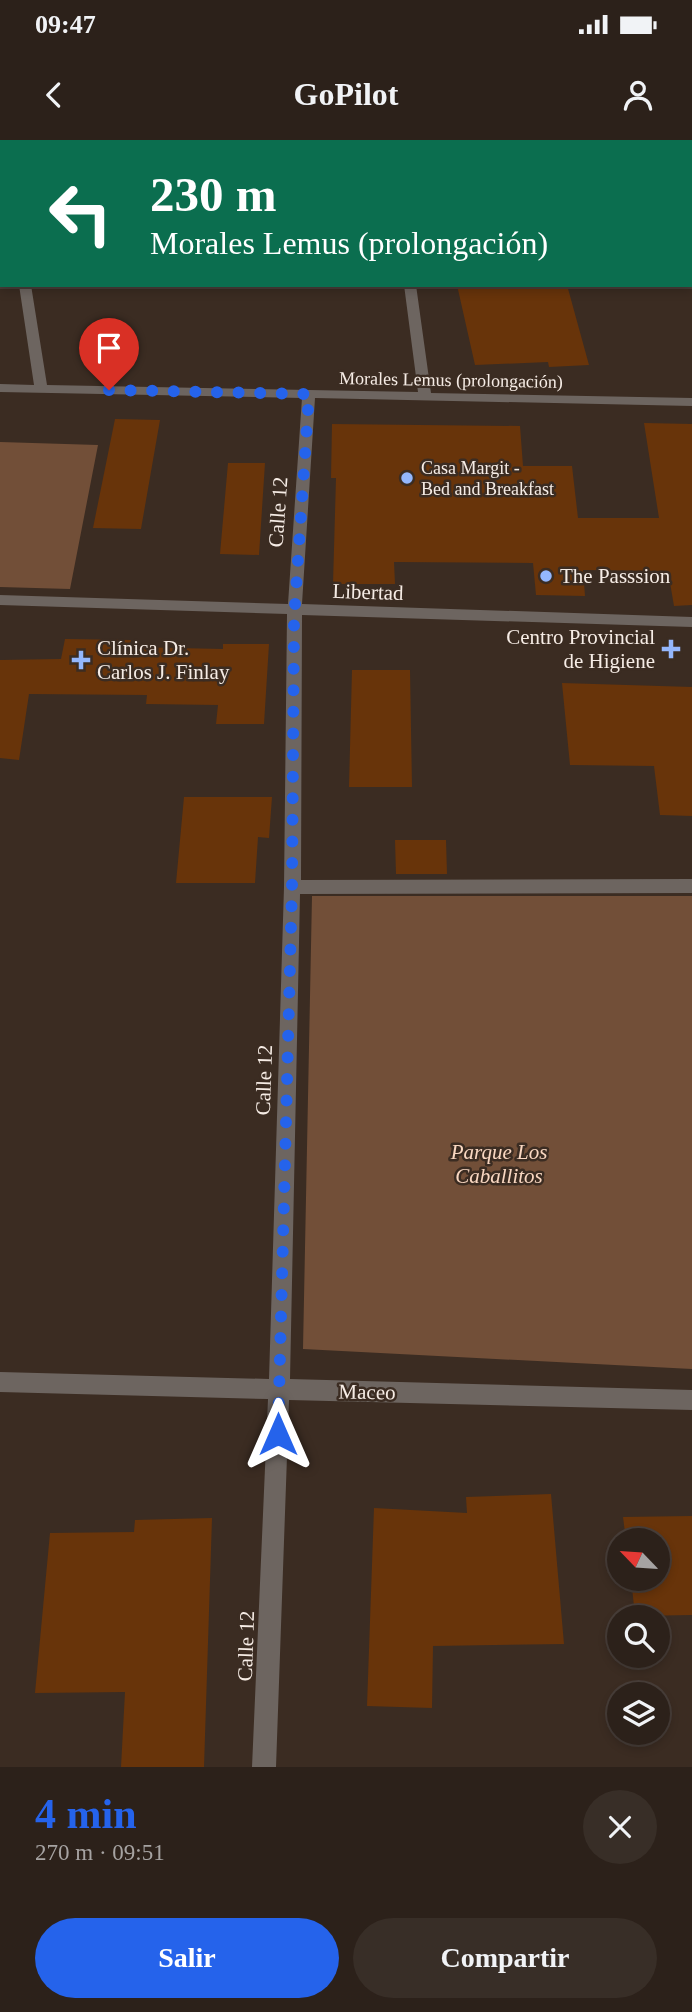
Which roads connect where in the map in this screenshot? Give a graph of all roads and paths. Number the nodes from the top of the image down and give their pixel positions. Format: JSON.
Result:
{"nodes":[{"id":1,"x":25,"y":287,"type":"edge"},
{"id":2,"x":410,"y":287,"type":"edge"},
{"id":3,"x":0,"y":388,"type":"edge"},
{"id":4,"x":41,"y":389,"type":"junction"},
{"id":5,"x":309,"y":394,"type":"junction"},
{"id":6,"x":425,"y":396,"type":"junction"},
{"id":7,"x":692,"y":402,"type":"edge"},
{"id":8,"x":0,"y":600,"type":"edge"},
{"id":9,"x":295,"y":610,"type":"junction"},
{"id":10,"x":692,"y":622,"type":"edge"},
{"id":11,"x":692,"y":886,"type":"edge"},
{"id":12,"x":292,"y":887,"type":"junction"},
{"id":13,"x":0,"y":1382,"type":"edge"},
{"id":14,"x":277,"y":1390,"type":"junction"},
{"id":15,"x":692,"y":1400,"type":"edge"},
{"id":16,"x":264,"y":1767,"type":"edge"}],
"edges":[{"from":1,"to":4,"type":"street"},
{"from":2,"to":6,"type":"street"},
{"from":3,"to":4,"type":"street","name":"Morales Lemus (prolongación)"},
{"from":4,"to":5,"type":"street","name":"Morales Lemus (prolongación)"},
{"from":5,"to":6,"type":"street","name":"Morales Lemus (prolongación)"},
{"from":5,"to":9,"type":"street","name":"Calle 12"},
{"from":6,"to":7,"type":"street","name":"Morales Lemus (prolongación)"},
{"from":8,"to":9,"type":"street","name":"Libertad"},
{"from":9,"to":10,"type":"street","name":"Libertad"},
{"from":9,"to":12,"type":"street","name":"Calle 12"},
{"from":11,"to":12,"type":"street"},
{"from":12,"to":14,"type":"street","name":"Calle 12"},
{"from":13,"to":14,"type":"street","name":"Maceo"},
{"from":14,"to":15,"type":"street","name":"Maceo"},
{"from":14,"to":16,"type":"street","name":"Calle 12"}]}
